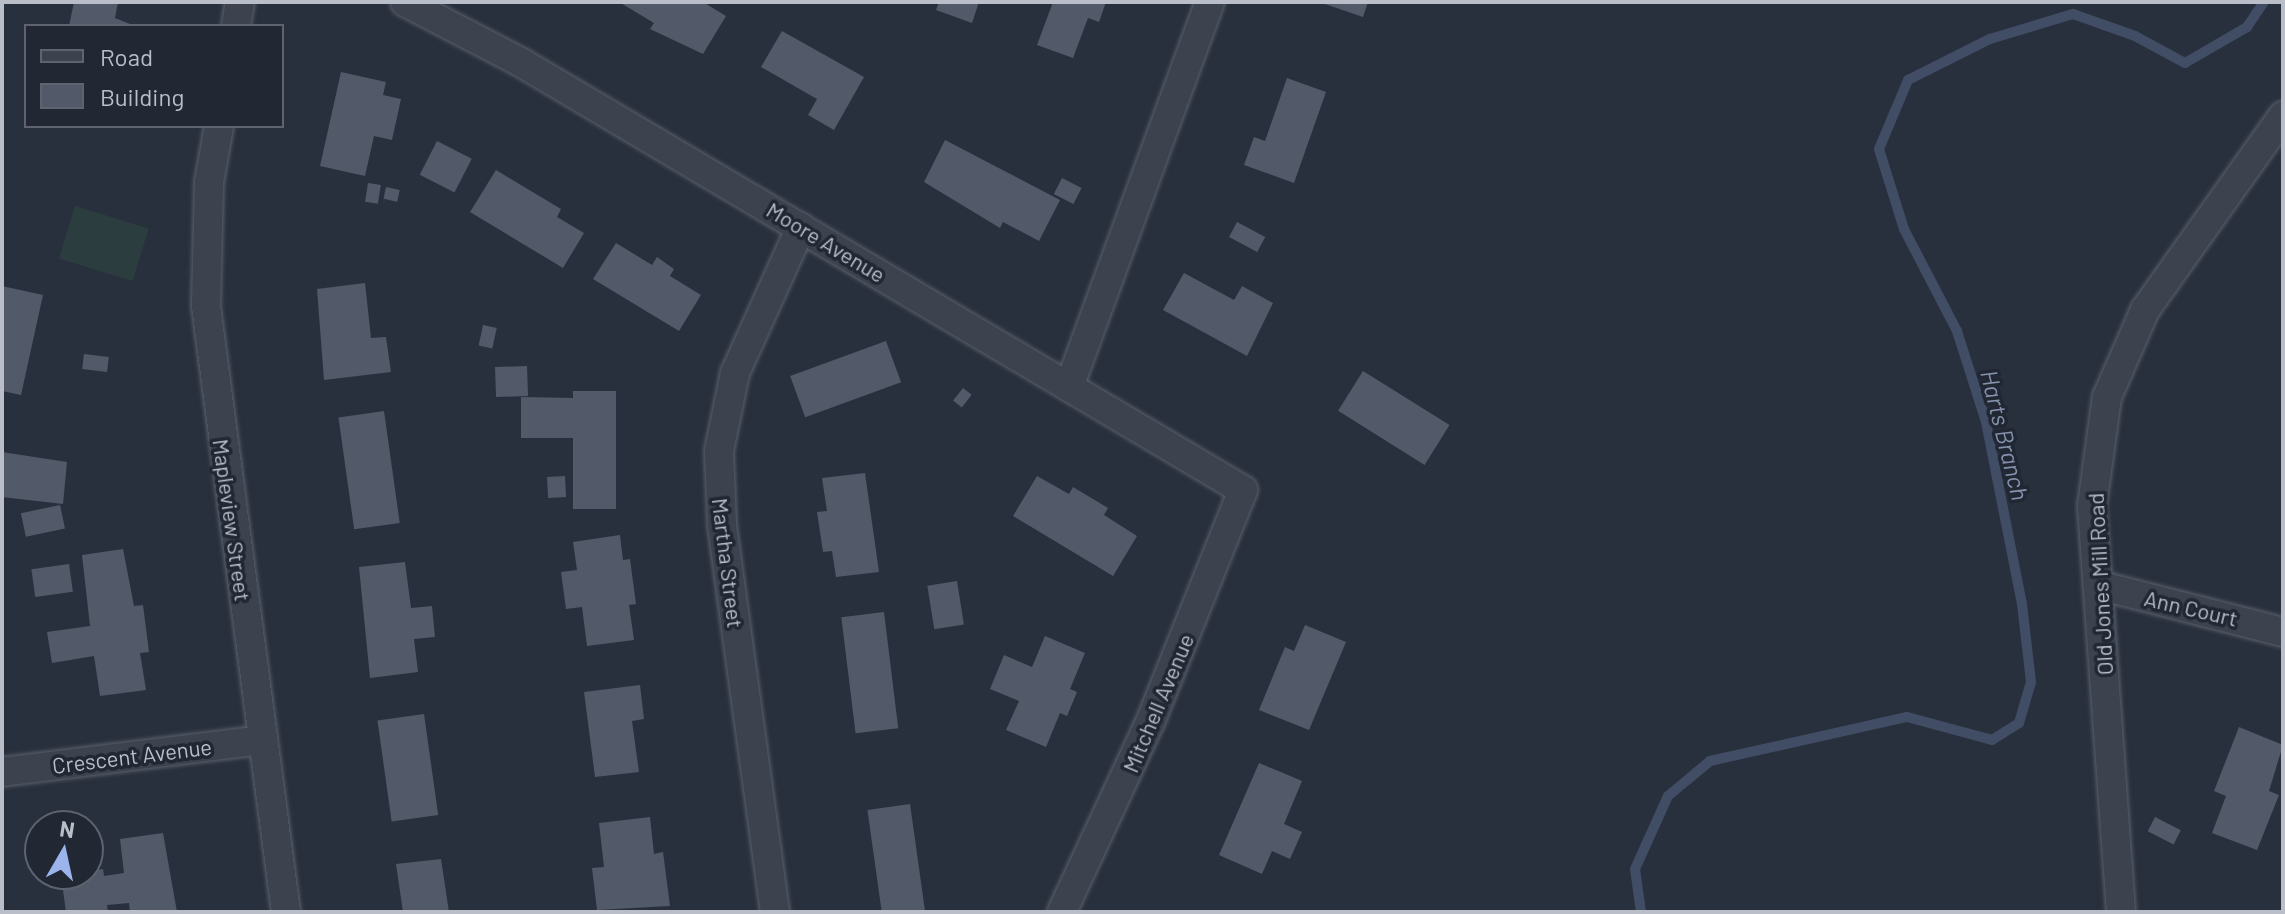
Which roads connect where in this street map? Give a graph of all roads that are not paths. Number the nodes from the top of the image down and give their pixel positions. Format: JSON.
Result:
{"nodes":[{"id":1,"x":240,"y":2,"type":"edge"},
{"id":2,"x":405,"y":2,"type":"edge"},
{"id":3,"x":1210,"y":2,"type":"edge"},
{"id":4,"x":236,"y":24,"type":"edge"},
{"id":5,"x":2283,"y":116,"type":"edge"},
{"id":6,"x":219,"y":128,"type":"edge"},
{"id":7,"x":801,"y":227,"type":"junction"},
{"id":8,"x":1069,"y":387,"type":"junction"},
{"id":9,"x":1243,"y":490,"type":"joint"},
{"id":10,"x":2098,"y":585,"type":"junction"},
{"id":11,"x":2283,"y":632,"type":"edge"},
{"id":12,"x":262,"y":740,"type":"junction"},
{"id":13,"x":2,"y":772,"type":"edge"},
{"id":14,"x":286,"y":912,"type":"edge"},
{"id":15,"x":775,"y":912,"type":"edge"},
{"id":16,"x":1062,"y":912,"type":"edge"},
{"id":17,"x":2121,"y":912,"type":"edge"}],
"edges":[{"from":1,"to":4,"type":"street"},
{"from":2,"to":7,"type":"street","name":"Moore Avenue"},
{"from":3,"to":8,"type":"street"},
{"from":5,"to":10,"type":"street","name":"Old Jones Mill Road"},
{"from":6,"to":12,"type":"street","name":"Mapleview Street"},
{"from":7,"to":8,"type":"street","name":"Moore Avenue"},
{"from":7,"to":15,"type":"street","name":"Martha Street"},
{"from":8,"to":9,"type":"street","name":"Moore Avenue"},
{"from":9,"to":16,"type":"street","name":"Mitchell Avenue"},
{"from":10,"to":11,"type":"street","name":"Ann Court"},
{"from":10,"to":17,"type":"street","name":"Old Jones Mill Road"},
{"from":12,"to":13,"type":"street","name":"Crescent Avenue"},
{"from":12,"to":14,"type":"street","name":"Mapleview Street"}]}
